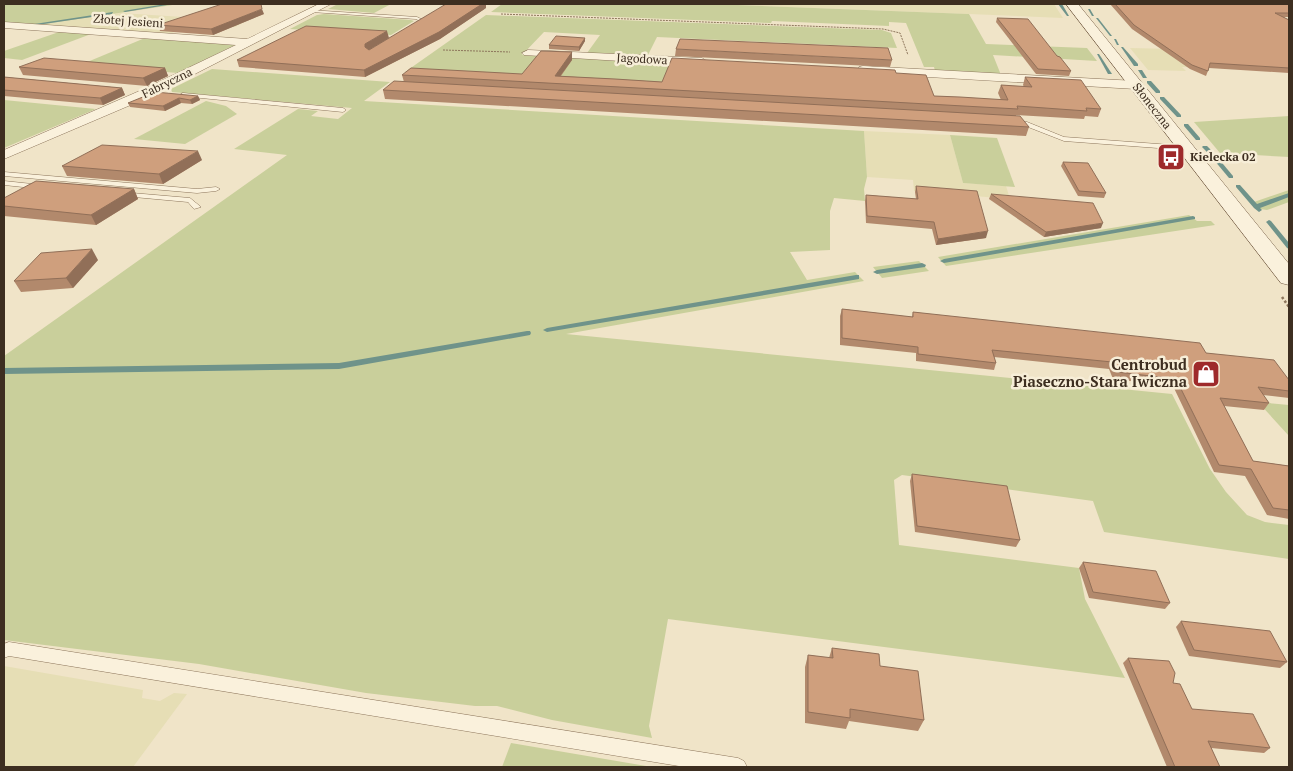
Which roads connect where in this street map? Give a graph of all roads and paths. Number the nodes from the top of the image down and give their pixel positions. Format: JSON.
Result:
{"nodes":[{"id":1,"x":326,"y":4,"type":"edge"},
{"id":2,"x":1072,"y":4,"type":"edge"},
{"id":3,"x":311,"y":11,"type":"junction"},
{"id":4,"x":501,"y":14,"type":"dead end"},
{"id":5,"x":4,"y":25,"type":"edge"},
{"id":6,"x":408,"y":30,"type":"edge"},
{"id":7,"x":250,"y":42,"type":"junction"},
{"id":8,"x":443,"y":50,"type":"dead end"},
{"id":9,"x":528,"y":53,"type":"joint"},
{"id":10,"x":715,"y":62,"type":"edge"},
{"id":11,"x":848,"y":69,"type":"edge"},
{"id":12,"x":914,"y":72,"type":"junction"},
{"id":13,"x":1136,"y":85,"type":"junction"},
{"id":14,"x":124,"y":90,"type":"edge"},
{"id":15,"x":149,"y":92,"type":"junction"},
{"id":16,"x":168,"y":94,"type":"edge"},
{"id":17,"x":178,"y":95,"type":"edge"},
{"id":18,"x":343,"y":110,"type":"dead end"},
{"id":19,"x":998,"y":120,"type":"edge"},
{"id":20,"x":1186,"y":148,"type":"junction"},
{"id":21,"x":4,"y":155,"type":"edge"},
{"id":22,"x":4,"y":174,"type":"edge"},
{"id":23,"x":4,"y":183,"type":"edge"},
{"id":24,"x":53,"y":188,"type":"edge"},
{"id":25,"x":216,"y":189,"type":"dead end"},
{"id":26,"x":111,"y":193,"type":"edge"},
{"id":27,"x":197,"y":207,"type":"dead end"},
{"id":28,"x":1289,"y":278,"type":"edge"},
{"id":29,"x":4,"y":651,"type":"edge"},
{"id":30,"x":738,"y":767,"type":"edge"}],
"edges":[{"from":1,"to":3,"type":"street","name":"Fabryczna"},
{"from":2,"to":13,"type":"main road","name":"Słoneczna"},
{"from":3,"to":6,"type":"lane"},
{"from":3,"to":7,"type":"street","name":"Fabryczna"},
{"from":4,"to":12,"type":"path"},
{"from":5,"to":7,"type":"street","name":"Złotej Jesieni"},
{"from":7,"to":15,"type":"street","name":"Fabryczna"},
{"from":8,"to":9,"type":"path"},
{"from":9,"to":10,"type":"street","name":"Jagodowa"},
{"from":11,"to":12,"type":"street"},
{"from":12,"to":13,"type":"street"},
{"from":13,"to":20,"type":"main road","name":"Słoneczna"},
{"from":14,"to":15,"type":"street"},
{"from":15,"to":16,"type":"lane"},
{"from":15,"to":21,"type":"street","name":"Fabryczna"},
{"from":17,"to":18,"type":"lane"},
{"from":19,"to":20,"type":"lane"},
{"from":20,"to":28,"type":"main road","name":"Słoneczna"},
{"from":22,"to":25,"type":"lane"},
{"from":23,"to":24,"type":"lane"},
{"from":26,"to":27,"type":"lane"},
{"from":29,"to":30,"type":"lane"}]}
